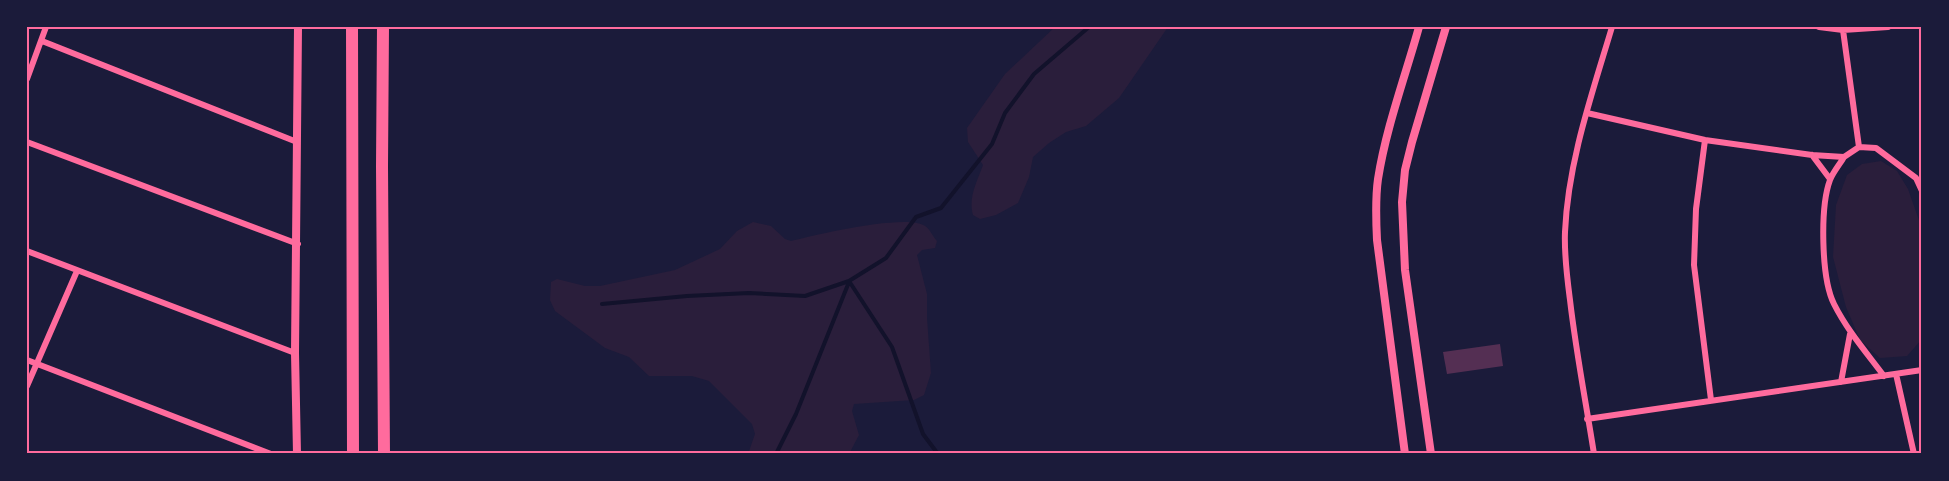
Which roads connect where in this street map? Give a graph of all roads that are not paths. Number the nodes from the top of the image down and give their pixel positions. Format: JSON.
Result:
{"nodes":[{"id":1,"x":46,"y":27,"type":"edge"},
{"id":2,"x":298,"y":27,"type":"edge"},
{"id":3,"x":352,"y":27,"type":"edge"},
{"id":4,"x":383,"y":27,"type":"edge"},
{"id":5,"x":1419,"y":27,"type":"edge"},
{"id":6,"x":1446,"y":27,"type":"edge"},
{"id":7,"x":1612,"y":27,"type":"edge"},
{"id":8,"x":1819,"y":27,"type":"edge"},
{"id":9,"x":1888,"y":27,"type":"edge"},
{"id":10,"x":1843,"y":30,"type":"junction"},
{"id":11,"x":42,"y":41,"type":"junction"},
{"id":12,"x":27,"y":79,"type":"edge"},
{"id":13,"x":1587,"y":113,"type":"junction"},
{"id":14,"x":1705,"y":140,"type":"junction"},
{"id":15,"x":27,"y":142,"type":"edge"},
{"id":16,"x":297,"y":142,"type":"junction"},
{"id":17,"x":1858,"y":147,"type":"junction"},
{"id":18,"x":1812,"y":155,"type":"junction"},
{"id":19,"x":1844,"y":157,"type":"junction"},
{"id":20,"x":1830,"y":179,"type":"junction"},
{"id":21,"x":1922,"y":190,"type":"edge"},
{"id":22,"x":297,"y":244,"type":"junction"},
{"id":23,"x":27,"y":251,"type":"edge"},
{"id":24,"x":77,"y":271,"type":"junction"},
{"id":25,"x":1850,"y":334,"type":"junction"},
{"id":26,"x":295,"y":353,"type":"junction"},
{"id":27,"x":27,"y":360,"type":"edge"},
{"id":28,"x":36,"y":363,"type":"junction"},
{"id":29,"x":1921,"y":368,"type":"edge"},
{"id":30,"x":1896,"y":374,"type":"junction"},
{"id":31,"x":1884,"y":376,"type":"junction"},
{"id":32,"x":1841,"y":382,"type":"junction"},
{"id":33,"x":27,"y":386,"type":"edge"},
{"id":34,"x":1711,"y":400,"type":"junction"},
{"id":35,"x":1587,"y":418,"type":"junction"},
{"id":36,"x":271,"y":454,"type":"edge"},
{"id":37,"x":297,"y":454,"type":"edge"},
{"id":38,"x":353,"y":454,"type":"edge"},
{"id":39,"x":384,"y":454,"type":"edge"},
{"id":40,"x":1405,"y":454,"type":"edge"},
{"id":41,"x":1431,"y":454,"type":"edge"},
{"id":42,"x":1593,"y":454,"type":"edge"},
{"id":43,"x":1914,"y":454,"type":"edge"}],
"edges":[{"from":1,"to":11,"type":"street"},
{"from":2,"to":16,"type":"street"},
{"from":3,"to":38,"type":"highway"},
{"from":4,"to":39,"type":"highway"},
{"from":5,"to":40,"type":"street"},
{"from":6,"to":41,"type":"street"},
{"from":7,"to":13,"type":"street"},
{"from":8,"to":10,"type":"street"},
{"from":9,"to":10,"type":"street"},
{"from":10,"to":17,"type":"street"},
{"from":11,"to":12,"type":"street"},
{"from":11,"to":16,"type":"street"},
{"from":13,"to":14,"type":"street"},
{"from":13,"to":35,"type":"street"},
{"from":14,"to":18,"type":"street"},
{"from":14,"to":34,"type":"street"},
{"from":15,"to":22,"type":"street"},
{"from":16,"to":22,"type":"street"},
{"from":17,"to":19,"type":"street"},
{"from":17,"to":21,"type":"street"},
{"from":18,"to":19,"type":"street"},
{"from":18,"to":20,"type":"street"},
{"from":19,"to":20,"type":"street"},
{"from":20,"to":25,"type":"street"},
{"from":22,"to":26,"type":"street"},
{"from":23,"to":24,"type":"street"},
{"from":24,"to":26,"type":"street"},
{"from":24,"to":28,"type":"street"},
{"from":25,"to":31,"type":"street"},
{"from":25,"to":32,"type":"street"},
{"from":26,"to":37,"type":"street"},
{"from":27,"to":28,"type":"street"},
{"from":28,"to":33,"type":"street"},
{"from":28,"to":36,"type":"street"},
{"from":29,"to":30,"type":"street"},
{"from":30,"to":31,"type":"street"},
{"from":30,"to":43,"type":"street"},
{"from":31,"to":32,"type":"street"},
{"from":32,"to":34,"type":"street"},
{"from":34,"to":35,"type":"street"},
{"from":35,"to":42,"type":"street"}]}
